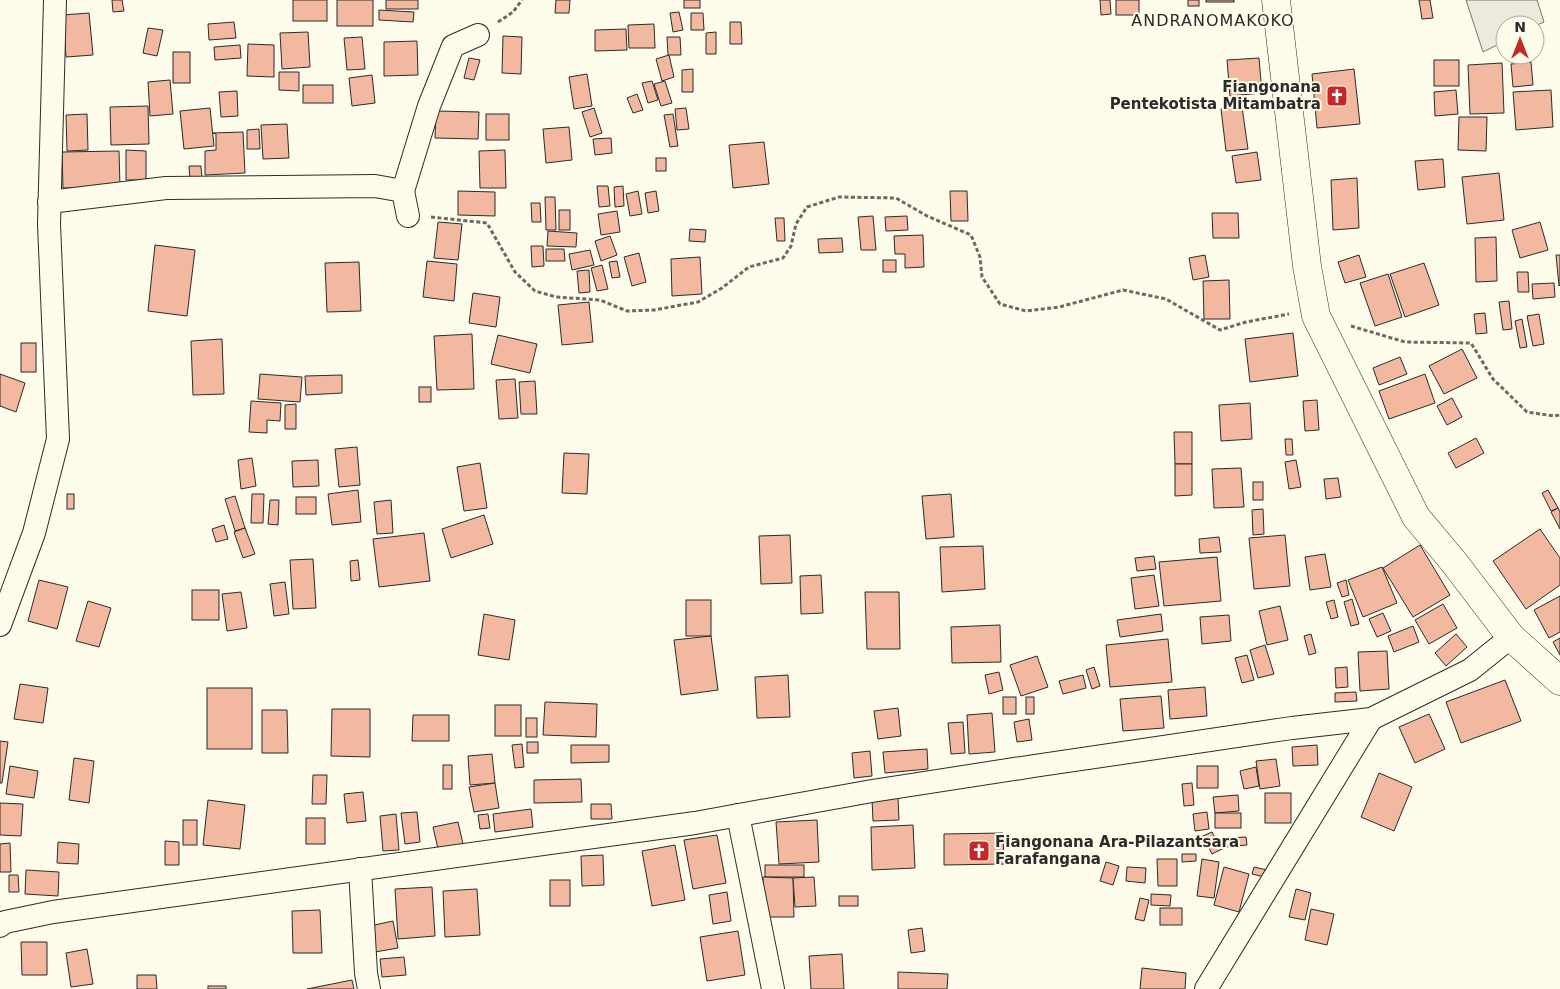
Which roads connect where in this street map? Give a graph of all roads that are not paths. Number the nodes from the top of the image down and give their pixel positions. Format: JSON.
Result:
{"nodes":[{"id":1,"x":55,"y":0,"type":"edge"},
{"id":2,"x":1276,"y":0,"type":"edge"},
{"id":3,"x":478,"y":35,"type":"road end"},
{"id":4,"x":403,"y":191,"type":"junction"},
{"id":5,"x":49,"y":202,"type":"junction"},
{"id":6,"x":408,"y":216,"type":"road end"},
{"id":7,"x":0,"y":625,"type":"edge"},
{"id":8,"x":1511,"y":637,"type":"junction"},
{"id":9,"x":1560,"y":681,"type":"edge"},
{"id":10,"x":1372,"y":719,"type":"junction"},
{"id":11,"x":738,"y":815,"type":"junction"},
{"id":12,"x":360,"y":869,"type":"junction"},
{"id":13,"x":0,"y":926,"type":"edge"},
{"id":14,"x":369,"y":989,"type":"edge"},
{"id":15,"x":773,"y":989,"type":"edge"},
{"id":16,"x":1206,"y":989,"type":"edge"}],
"edges":[{"from":1,"to":5,"type":"street"},
{"from":2,"to":8,"type":"street"},
{"from":3,"to":4,"type":"street"},
{"from":4,"to":5,"type":"street"},
{"from":4,"to":6,"type":"street"},
{"from":5,"to":7,"type":"street"},
{"from":8,"to":9,"type":"street"},
{"from":8,"to":10,"type":"street"},
{"from":10,"to":11,"type":"street"},
{"from":10,"to":16,"type":"street"},
{"from":11,"to":12,"type":"street"},
{"from":11,"to":15,"type":"street"},
{"from":12,"to":13,"type":"street"},
{"from":12,"to":14,"type":"street"}]}
